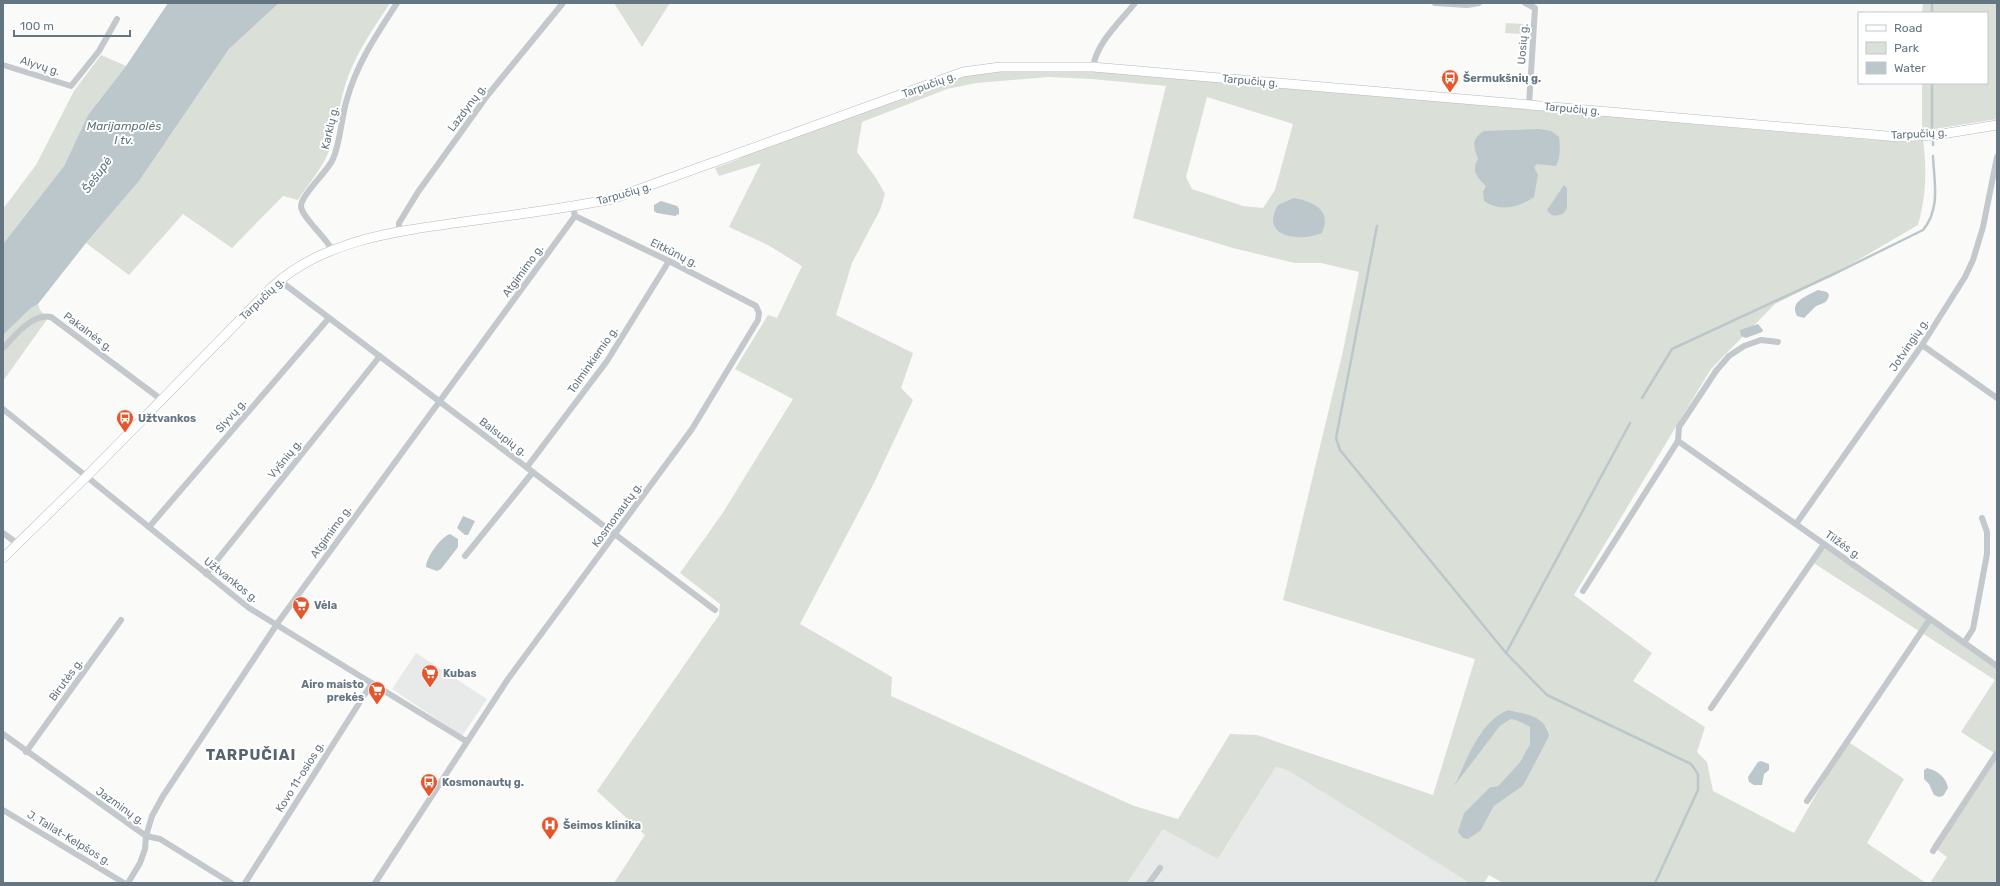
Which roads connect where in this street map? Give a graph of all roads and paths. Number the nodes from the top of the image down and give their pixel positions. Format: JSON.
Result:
{"nodes":[{"id":1,"x":397,"y":3,"type":"edge"},
{"id":2,"x":563,"y":3,"type":"edge"},
{"id":3,"x":1136,"y":3,"type":"edge"},
{"id":4,"x":1435,"y":3,"type":"edge"},
{"id":5,"x":1479,"y":3,"type":"edge"},
{"id":6,"x":1525,"y":3,"type":"edge"},
{"id":7,"x":117,"y":19,"type":"dead end"},
{"id":8,"x":3,"y":65,"type":"edge"},
{"id":9,"x":1093,"y":67,"type":"junction"},
{"id":10,"x":1529,"y":105,"type":"junction"},
{"id":11,"x":1997,"y":126,"type":"edge"},
{"id":12,"x":1997,"y":157,"type":"edge"},
{"id":13,"x":574,"y":212,"type":"junction"},
{"id":14,"x":399,"y":232,"type":"junction"},
{"id":15,"x":332,"y":250,"type":"junction"},
{"id":16,"x":669,"y":261,"type":"junction"},
{"id":17,"x":279,"y":280,"type":"junction"},
{"id":18,"x":759,"y":313,"type":"joint"},
{"id":19,"x":329,"y":318,"type":"junction"},
{"id":20,"x":1778,"y":342,"type":"dead end"},
{"id":21,"x":1922,"y":345,"type":"junction"},
{"id":22,"x":3,"y":348,"type":"edge"},
{"id":23,"x":380,"y":356,"type":"junction"},
{"id":24,"x":1997,"y":398,"type":"edge"},
{"id":25,"x":162,"y":400,"type":"junction"},
{"id":26,"x":440,"y":402,"type":"junction"},
{"id":27,"x":3,"y":409,"type":"edge"},
{"id":28,"x":1678,"y":441,"type":"junction"},
{"id":29,"x":527,"y":467,"type":"junction"},
{"id":30,"x":533,"y":472,"type":"junction"},
{"id":31,"x":87,"y":476,"type":"junction"},
{"id":32,"x":1982,"y":518,"type":"dead end"},
{"id":33,"x":1796,"y":524,"type":"junction"},
{"id":34,"x":149,"y":527,"type":"junction"},
{"id":35,"x":3,"y":534,"type":"edge"},
{"id":36,"x":615,"y":534,"type":"junction"},
{"id":37,"x":18,"y":544,"type":"junction"},
{"id":38,"x":1824,"y":544,"type":"junction"},
{"id":39,"x":465,"y":556,"type":"dead end"},
{"id":40,"x":3,"y":558,"type":"edge"},
{"id":41,"x":206,"y":574,"type":"junction"},
{"id":42,"x":1583,"y":591,"type":"dead end"},
{"id":43,"x":715,"y":610,"type":"dead end"},
{"id":44,"x":1930,"y":619,"type":"junction"},
{"id":45,"x":121,"y":620,"type":"dead end"},
{"id":46,"x":276,"y":625,"type":"junction"},
{"id":47,"x":1964,"y":643,"type":"junction"},
{"id":48,"x":1997,"y":666,"type":"edge"},
{"id":49,"x":372,"y":683,"type":"junction"},
{"id":50,"x":1711,"y":708,"type":"dead end"},
{"id":51,"x":3,"y":734,"type":"edge"},
{"id":52,"x":466,"y":741,"type":"junction"},
{"id":53,"x":26,"y":752,"type":"junction"},
{"id":54,"x":1997,"y":753,"type":"edge"},
{"id":55,"x":1807,"y":801,"type":"dead end"},
{"id":56,"x":3,"y":810,"type":"edge"},
{"id":57,"x":146,"y":836,"type":"junction"},
{"id":58,"x":1933,"y":851,"type":"dead end"},
{"id":59,"x":1160,"y":868,"type":"dead end"},
{"id":60,"x":124,"y":883,"type":"edge"},
{"id":61,"x":128,"y":883,"type":"edge"},
{"id":62,"x":231,"y":883,"type":"edge"},
{"id":63,"x":245,"y":883,"type":"edge"},
{"id":64,"x":375,"y":883,"type":"edge"},
{"id":65,"x":1149,"y":883,"type":"edge"}],
"edges":[{"from":1,"to":15,"type":"street","name":"Karklų g."},
{"from":2,"to":14,"type":"street","name":"Lazdynų g."},
{"from":3,"to":9,"type":"street"},
{"from":4,"to":5,"type":"street"},
{"from":6,"to":10,"type":"street","name":"Uosių g."},
{"from":7,"to":8,"type":"street","name":"Alyvų g."},
{"from":9,"to":10,"type":"main road","name":"Tarpučių g."},
{"from":9,"to":13,"type":"main road","name":"Tarpučių g."},
{"from":10,"to":11,"type":"main road","name":"Tarpučių g."},
{"from":12,"to":21,"type":"street","name":"Jotvingių g."},
{"from":13,"to":14,"type":"main road","name":"Tarpučių g."},
{"from":13,"to":16,"type":"street","name":"Eitkūnų g."},
{"from":13,"to":26,"type":"street","name":"Atgimimo g."},
{"from":14,"to":15,"type":"main road","name":"Tarpučių g."},
{"from":15,"to":17,"type":"main road","name":"Tarpučių g."},
{"from":16,"to":18,"type":"street","name":"Eitkūnų g."},
{"from":16,"to":29,"type":"street","name":"Tolminkiemio g."},
{"from":17,"to":19,"type":"street","name":"Balsupių g."},
{"from":17,"to":25,"type":"main road","name":"Tarpučių g."},
{"from":18,"to":36,"type":"street","name":"Kosmonautų g."},
{"from":19,"to":23,"type":"street","name":"Balsupių g."},
{"from":19,"to":34,"type":"street","name":"Slyvų g."},
{"from":20,"to":28,"type":"street"},
{"from":21,"to":24,"type":"street"},
{"from":21,"to":33,"type":"street","name":"Jotvingių g."},
{"from":22,"to":25,"type":"street","name":"Pakalnės g."},
{"from":23,"to":26,"type":"street","name":"Balsupių g."},
{"from":23,"to":41,"type":"street","name":"Vyšnių g."},
{"from":25,"to":31,"type":"main road","name":"Tarpučių g."},
{"from":26,"to":29,"type":"street","name":"Balsupių g."},
{"from":26,"to":46,"type":"street","name":"Atgimimo g."},
{"from":27,"to":31,"type":"street","name":"Užtvankos g."},
{"from":28,"to":33,"type":"street","name":"Tilžės g."},
{"from":28,"to":42,"type":"street"},
{"from":29,"to":30,"type":"street","name":"Balsupių g."},
{"from":30,"to":36,"type":"street","name":"Balsupių g."},
{"from":30,"to":39,"type":"street"},
{"from":31,"to":34,"type":"street","name":"Užtvankos g."},
{"from":31,"to":37,"type":"main road","name":"Tarpučių g."},
{"from":32,"to":47,"type":"street"},
{"from":33,"to":38,"type":"street","name":"Tilžės g."},
{"from":34,"to":41,"type":"street","name":"Užtvankos g."},
{"from":35,"to":37,"type":"street"},
{"from":36,"to":43,"type":"street","name":"Balsupių g."},
{"from":36,"to":52,"type":"street","name":"Kosmonautų g."},
{"from":37,"to":40,"type":"main road","name":"Tarpučių g."},
{"from":38,"to":44,"type":"street","name":"Tilžės g."},
{"from":38,"to":50,"type":"street"},
{"from":41,"to":46,"type":"street","name":"Užtvankos g."},
{"from":44,"to":47,"type":"street","name":"Tilžės g."},
{"from":44,"to":55,"type":"street"},
{"from":45,"to":53,"type":"street","name":"Birutės g."},
{"from":46,"to":49,"type":"street","name":"Užtvankos g."},
{"from":46,"to":57,"type":"street","name":"Atgimimo g."},
{"from":47,"to":48,"type":"street","name":"Tilžės g."},
{"from":49,"to":52,"type":"street","name":"Užtvankos g."},
{"from":49,"to":63,"type":"street","name":"Kovo 11-osios g."},
{"from":51,"to":53,"type":"street","name":"Jazminų g."},
{"from":52,"to":64,"type":"street","name":"Kosmonautų g."},
{"from":53,"to":57,"type":"street","name":"Jazminų g."},
{"from":54,"to":58,"type":"street"},
{"from":56,"to":60,"type":"street","name":"J. Tallat-Kelpšos g."},
{"from":57,"to":61,"type":"street","name":"Atgimimo g."},
{"from":57,"to":62,"type":"street","name":"Jazminų g."},
{"from":59,"to":65,"type":"street"}]}
